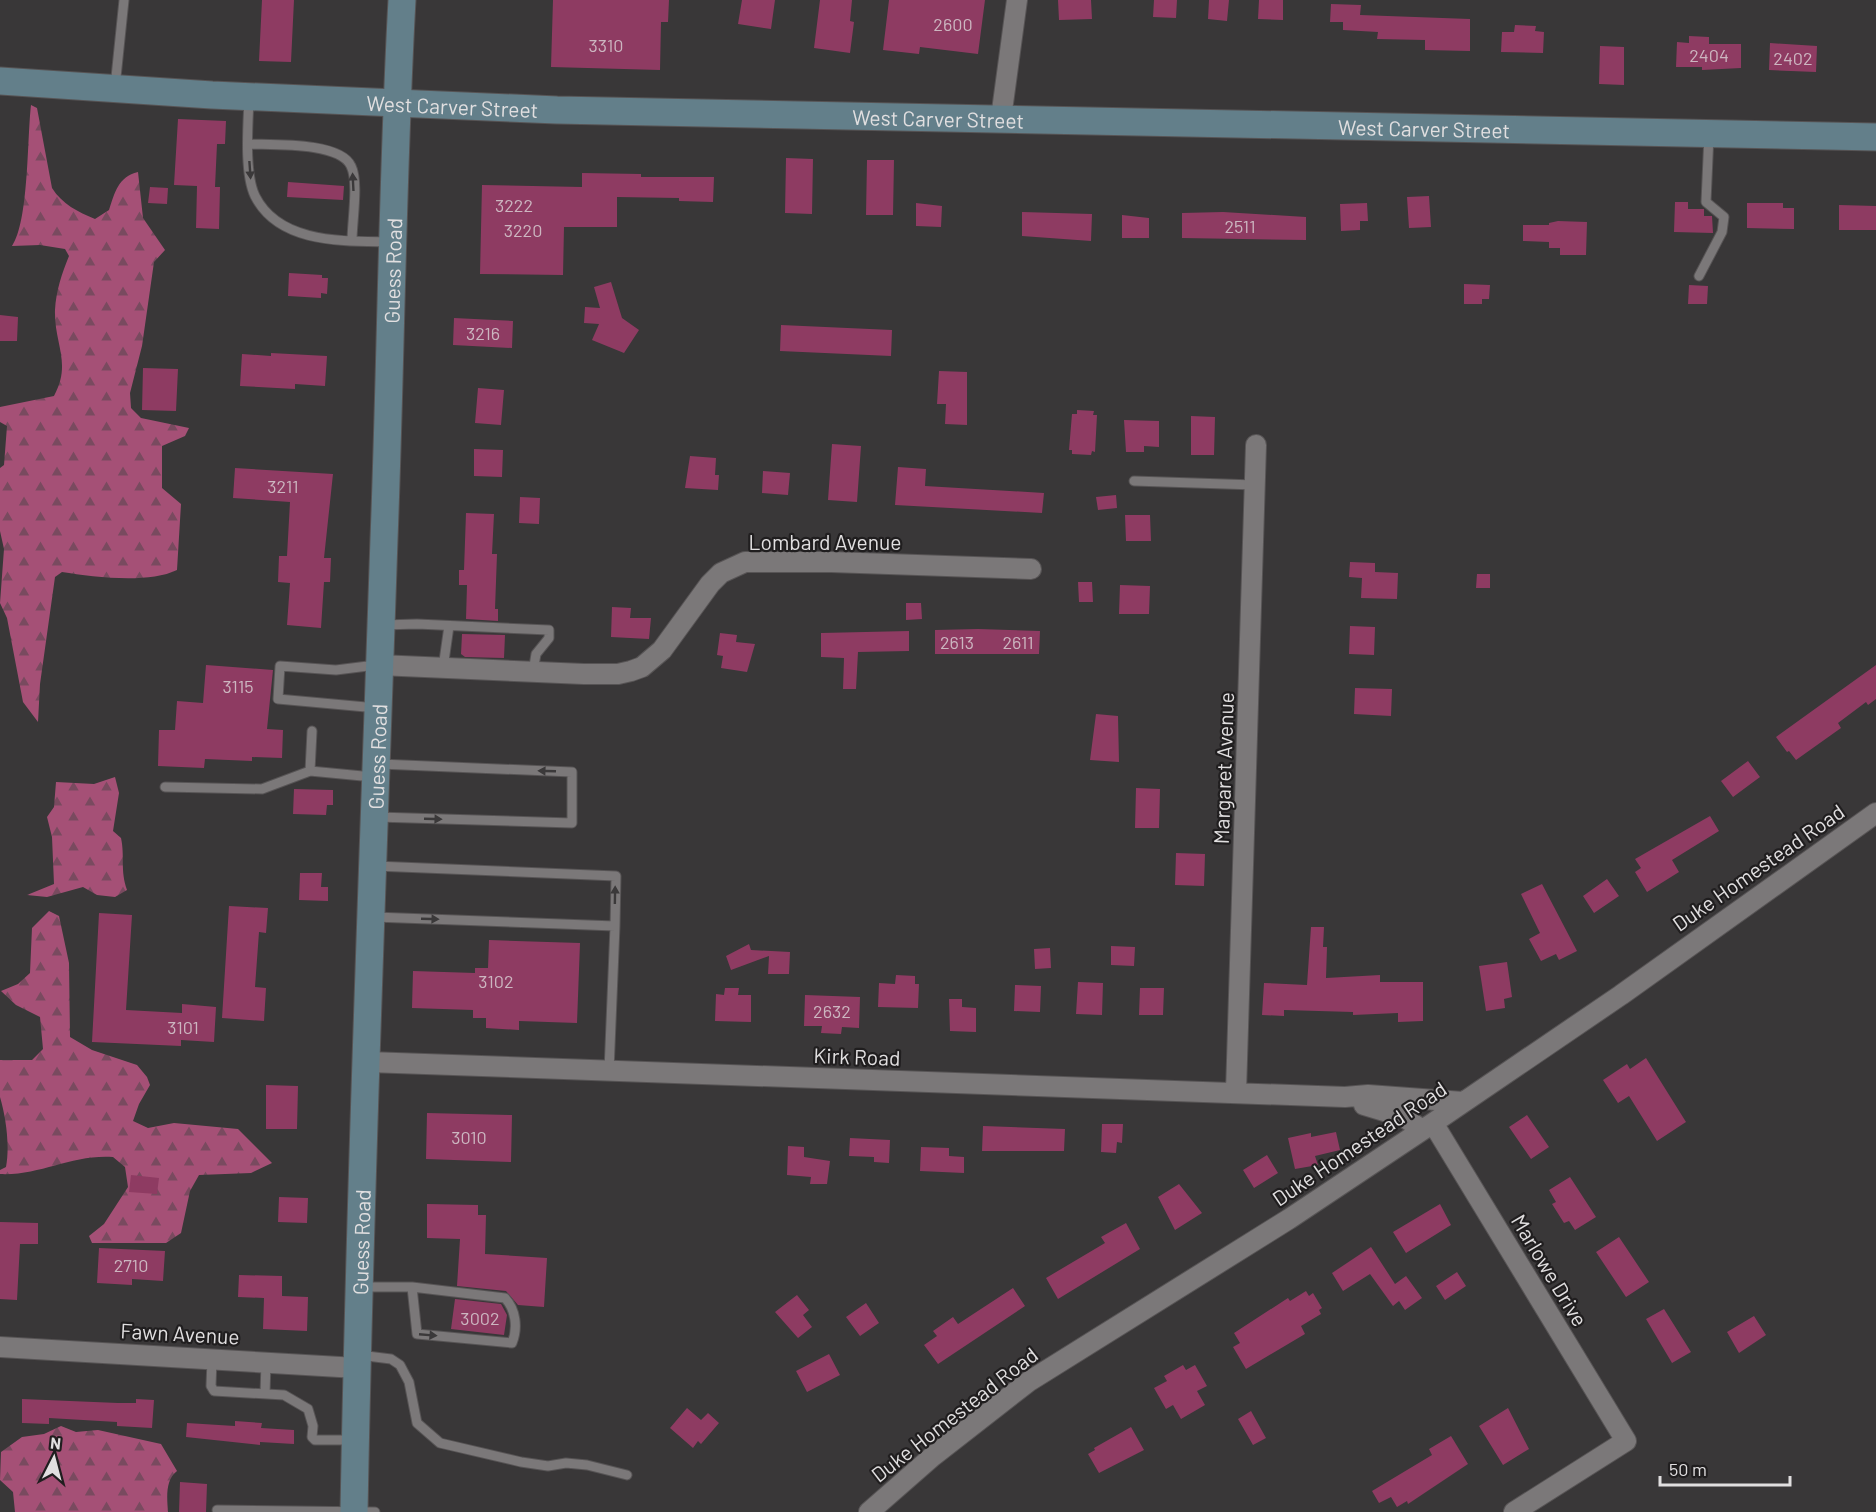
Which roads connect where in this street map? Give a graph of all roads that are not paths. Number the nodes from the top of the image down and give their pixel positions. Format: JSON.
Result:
{"nodes":[{"id":1,"x":124,"y":0,"type":"edge"},
{"id":2,"x":402,"y":0,"type":"edge"},
{"id":3,"x":1017,"y":0,"type":"edge"},
{"id":4,"x":0,"y":81,"type":"edge"},
{"id":5,"x":114,"y":89,"type":"junction"},
{"id":6,"x":249,"y":96,"type":"junction"},
{"id":7,"x":399,"y":104,"type":"junction"},
{"id":8,"x":1001,"y":118,"type":"junction"},
{"id":9,"x":1709,"y":133,"type":"junction"},
{"id":10,"x":1876,"y":137,"type":"edge"},
{"id":11,"x":249,"y":144,"type":"junction"},
{"id":12,"x":351,"y":241,"type":"junction"},
{"id":13,"x":394,"y":242,"type":"junction"},
{"id":14,"x":1699,"y":276,"type":"dead end"},
{"id":15,"x":1256,"y":445,"type":"dead end"},
{"id":16,"x":1134,"y":481,"type":"dead end"},
{"id":17,"x":1255,"y":485,"type":"junction"},
{"id":18,"x":1031,"y":569,"type":"dead end"},
{"id":19,"x":381,"y":625,"type":"junction"},
{"id":20,"x":448,"y":626,"type":"junction"},
{"id":21,"x":379,"y":665,"type":"junction"},
{"id":22,"x":443,"y":668,"type":"junction"},
{"id":23,"x":533,"y":672,"type":"junction"},
{"id":24,"x":377,"y":708,"type":"junction"},
{"id":25,"x":312,"y":731,"type":"dead end"},
{"id":26,"x":310,"y":771,"type":"junction"},
{"id":27,"x":376,"y":771,"type":"junction"},
{"id":28,"x":165,"y":787,"type":"dead end"},
{"id":29,"x":1876,"y":813,"type":"edge"},
{"id":30,"x":375,"y":817,"type":"junction"},
{"id":31,"x":373,"y":866,"type":"junction"},
{"id":32,"x":372,"y":917,"type":"junction"},
{"id":33,"x":615,"y":926,"type":"junction"},
{"id":34,"x":368,"y":1062,"type":"junction"},
{"id":35,"x":609,"y":1071,"type":"junction"},
{"id":36,"x":1236,"y":1092,"type":"junction"},
{"id":37,"x":1345,"y":1097,"type":"junction"},
{"id":38,"x":1463,"y":1102,"type":"junction"},
{"id":39,"x":1427,"y":1126,"type":"junction"},
{"id":40,"x":358,"y":1287,"type":"junction"},
{"id":41,"x":412,"y":1287,"type":"junction"},
{"id":42,"x":0,"y":1347,"type":"edge"},
{"id":43,"x":212,"y":1359,"type":"junction"},
{"id":44,"x":357,"y":1361,"type":"junction"},
{"id":45,"x":266,"y":1362,"type":"junction"},
{"id":46,"x":265,"y":1394,"type":"junction"},
{"id":47,"x":355,"y":1440,"type":"junction"},
{"id":48,"x":627,"y":1475,"type":"dead end"},
{"id":49,"x":217,"y":1510,"type":"dead end"},
{"id":50,"x":354,"y":1512,"type":"edge"},
{"id":51,"x":375,"y":1512,"type":"edge"},
{"id":52,"x":869,"y":1512,"type":"edge"},
{"id":53,"x":1514,"y":1512,"type":"edge"}],
"edges":[{"from":1,"to":5,"type":"lane"},
{"from":2,"to":7,"type":"main road","name":"Guess Road"},
{"from":3,"to":8,"type":"street"},
{"from":4,"to":5,"type":"main road","name":"West Carver Street"},
{"from":5,"to":6,"type":"main road","name":"West Carver Street"},
{"from":6,"to":7,"type":"main road","name":"West Carver Street"},
{"from":6,"to":11,"type":"lane"},
{"from":7,"to":8,"type":"main road","name":"West Carver Street"},
{"from":7,"to":13,"type":"main road","name":"Guess Road"},
{"from":8,"to":9,"type":"main road","name":"West Carver Street"},
{"from":9,"to":10,"type":"main road","name":"West Carver Street"},
{"from":9,"to":14,"type":"lane"},
{"from":11,"to":12,"type":"lane","one_way":true},
{"from":12,"to":11,"type":"lane","one_way":true},
{"from":12,"to":13,"type":"lane"},
{"from":13,"to":19,"type":"main road","name":"Guess Road"},
{"from":15,"to":17,"type":"street","name":"Margaret Avenue"},
{"from":16,"to":17,"type":"lane"},
{"from":17,"to":36,"type":"street","name":"Margaret Avenue"},
{"from":18,"to":23,"type":"street","name":"Lombard Avenue"},
{"from":19,"to":20,"type":"lane"},
{"from":19,"to":21,"type":"main road","name":"Guess Road"},
{"from":20,"to":22,"type":"lane"},
{"from":20,"to":23,"type":"lane"},
{"from":21,"to":22,"type":"street","name":"Lombard Avenue"},
{"from":21,"to":24,"type":"main road","name":"Guess Road"},
{"from":21,"to":24,"type":"lane"},
{"from":22,"to":23,"type":"street","name":"Lombard Avenue"},
{"from":24,"to":27,"type":"main road","name":"Guess Road"},
{"from":25,"to":26,"type":"lane"},
{"from":26,"to":27,"type":"lane"},
{"from":26,"to":28,"type":"lane"},
{"from":27,"to":30,"type":"main road","name":"Guess Road"},
{"from":30,"to":27,"type":"lane","one_way":true},
{"from":29,"to":38,"type":"street","name":"Duke Homestead Road"},
{"from":30,"to":31,"type":"main road","name":"Guess Road"},
{"from":31,"to":32,"type":"main road","name":"Guess Road"},
{"from":33,"to":31,"type":"lane","one_way":true},
{"from":32,"to":33,"type":"lane","one_way":true},
{"from":32,"to":34,"type":"main road","name":"Guess Road"},
{"from":33,"to":35,"type":"lane"},
{"from":34,"to":35,"type":"street","name":"Kirk Road"},
{"from":34,"to":40,"type":"main road","name":"Guess Road"},
{"from":35,"to":36,"type":"street","name":"Kirk Road"},
{"from":36,"to":37,"type":"street","name":"Kirk Road"},
{"from":37,"to":38,"type":"street","name":"Kirk Road"},
{"from":37,"to":39,"type":"street","name":"Kirk Road"},
{"from":38,"to":39,"type":"street","name":"Duke Homestead Road"},
{"from":39,"to":52,"type":"street","name":"Duke Homestead Road"},
{"from":39,"to":53,"type":"street","name":"Marlowe Drive"},
{"from":40,"to":41,"type":"lane"},
{"from":40,"to":44,"type":"main road","name":"Guess Road"},
{"from":41,"to":41,"type":"lane","one_way":true},
{"from":42,"to":43,"type":"street","name":"Fawn Avenue"},
{"from":43,"to":45,"type":"street","name":"Fawn Avenue"},
{"from":43,"to":46,"type":"lane"},
{"from":44,"to":45,"type":"street","name":"Fawn Avenue"},
{"from":44,"to":47,"type":"main road","name":"Guess Road"},
{"from":44,"to":48,"type":"lane"},
{"from":45,"to":46,"type":"lane"},
{"from":46,"to":47,"type":"lane"},
{"from":47,"to":50,"type":"main road","name":"Guess Road"},
{"from":49,"to":50,"type":"lane"},
{"from":50,"to":51,"type":"lane"}]}
